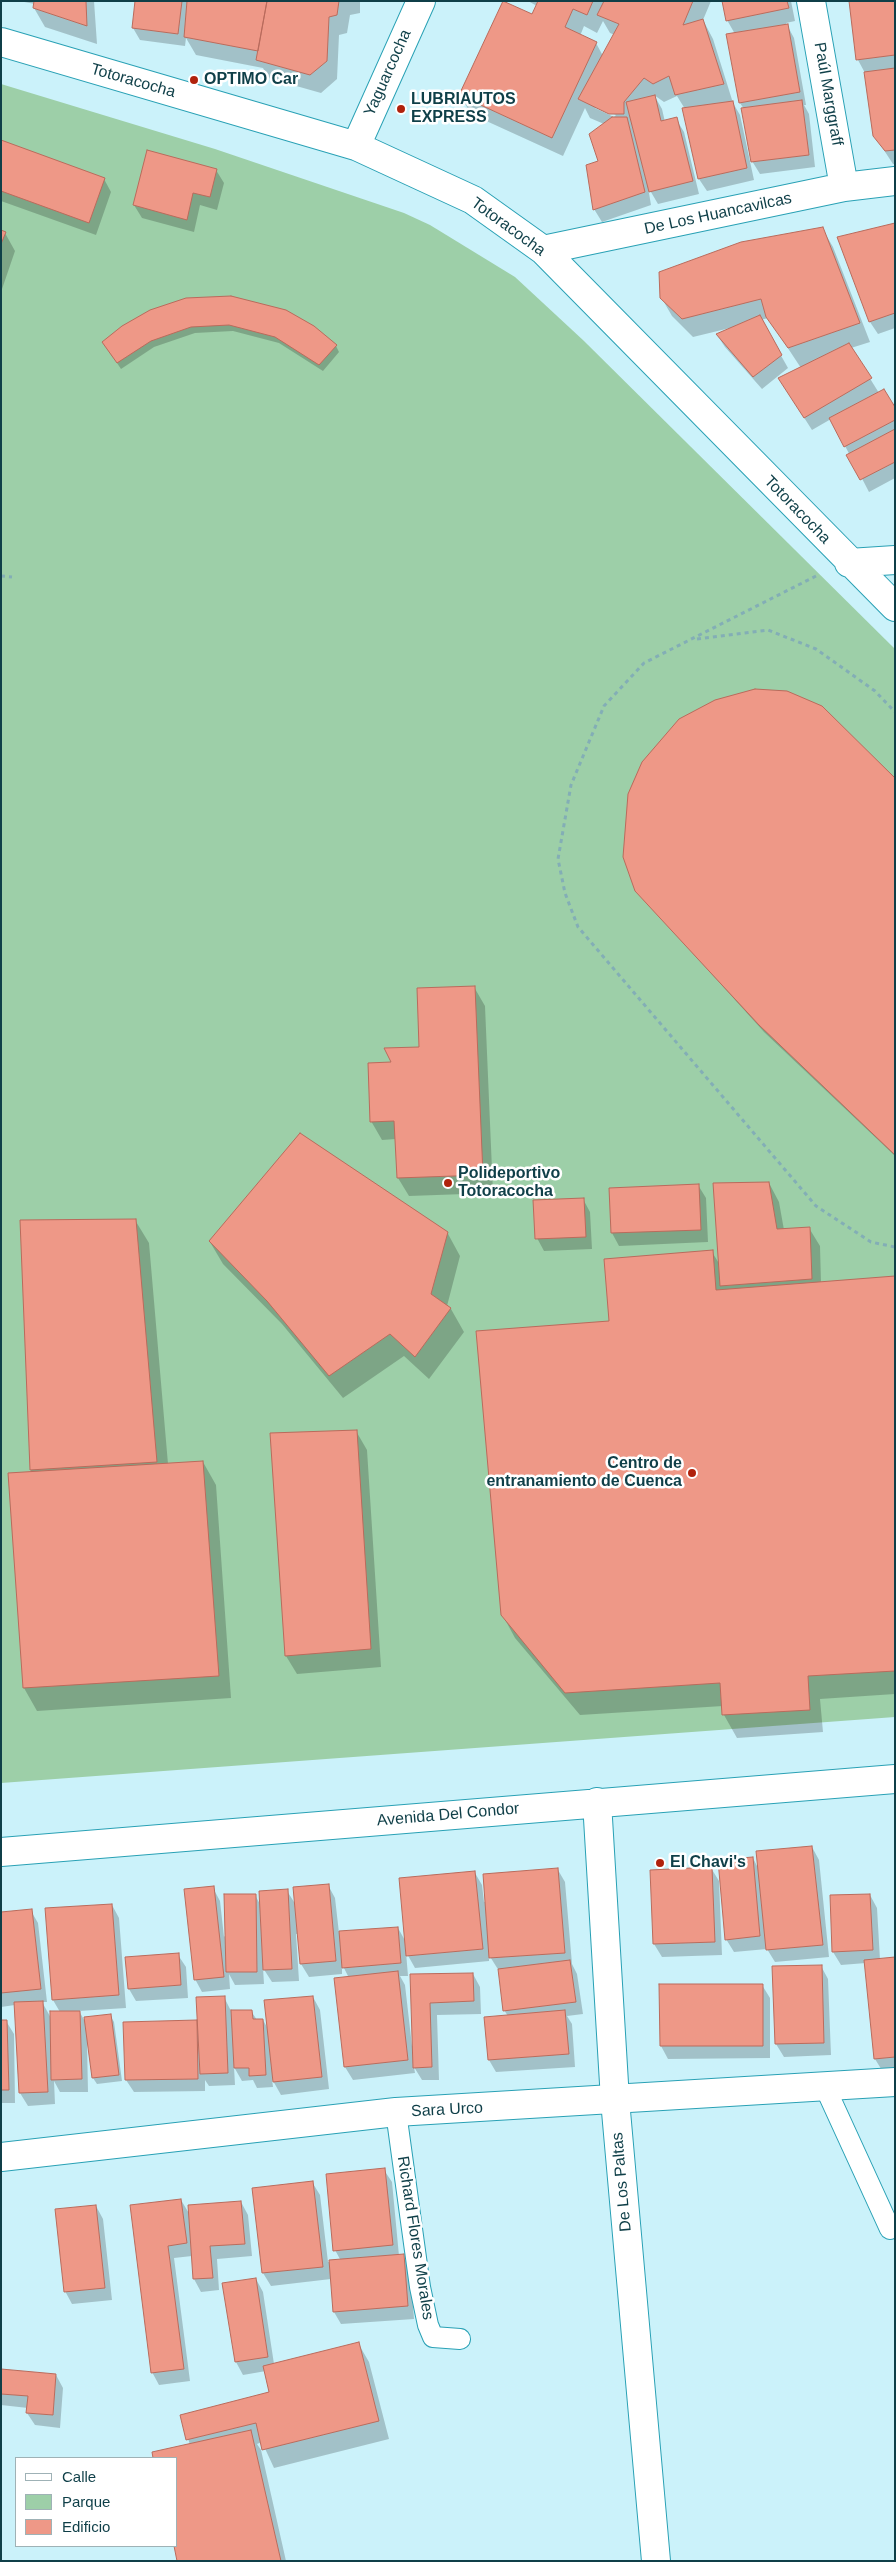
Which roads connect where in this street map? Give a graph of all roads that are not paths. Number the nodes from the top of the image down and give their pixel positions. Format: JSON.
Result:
{"nodes":[{"id":1,"x":421,"y":1,"type":"edge"},
{"id":2,"x":811,"y":1,"type":"edge"},
{"id":3,"x":1,"y":42,"type":"edge"},
{"id":4,"x":356,"y":146,"type":"junction"},
{"id":5,"x":895,"y":181,"type":"edge"},
{"id":6,"x":844,"y":187,"type":"junction"},
{"id":7,"x":543,"y":250,"type":"junction"},
{"id":8,"x":895,"y":560,"type":"edge"},
{"id":9,"x":849,"y":563,"type":"junction"},
{"id":10,"x":895,"y":607,"type":"edge"},
{"id":11,"x":895,"y":1779,"type":"edge"},
{"id":12,"x":597,"y":1802,"type":"junction"},
{"id":13,"x":1,"y":1852,"type":"edge"},
{"id":14,"x":895,"y":2082,"type":"edge"},
{"id":15,"x":825,"y":2087,"type":"junction"},
{"id":16,"x":615,"y":2100,"type":"junction"},
{"id":17,"x":396,"y":2112,"type":"junction"},
{"id":18,"x":1,"y":2157,"type":"edge"},
{"id":19,"x":890,"y":2228,"type":"dead end"},
{"id":20,"x":460,"y":2339,"type":"dead end"},
{"id":21,"x":656,"y":2561,"type":"edge"}],
"edges":[{"from":1,"to":4,"type":"street","name":"Yaguarcocha"},
{"from":2,"to":6,"type":"street","name":"Paúl Marggraff"},
{"from":3,"to":4,"type":"street","name":"Totoracocha"},
{"from":4,"to":7,"type":"street","name":"Totoracocha"},
{"from":5,"to":6,"type":"street","name":"De Los Huancavilcas"},
{"from":6,"to":7,"type":"street","name":"De Los Huancavilcas"},
{"from":7,"to":9,"type":"street","name":"Totoracocha"},
{"from":8,"to":9,"type":"street"},
{"from":9,"to":10,"type":"street","name":"Totoracocha"},
{"from":11,"to":12,"type":"street","name":"Avenida Del Condor"},
{"from":12,"to":13,"type":"street","name":"Avenida Del Condor"},
{"from":12,"to":16,"type":"street","name":"De Los Paltas"},
{"from":14,"to":15,"type":"street","name":"Sara Urco"},
{"from":15,"to":16,"type":"street","name":"Sara Urco"},
{"from":15,"to":19,"type":"lane"},
{"from":16,"to":17,"type":"street","name":"Sara Urco"},
{"from":16,"to":21,"type":"street","name":"De Los Paltas"},
{"from":17,"to":18,"type":"street","name":"Sara Urco"},
{"from":17,"to":20,"type":"lane","name":"Richard Flores Morales"}]}
